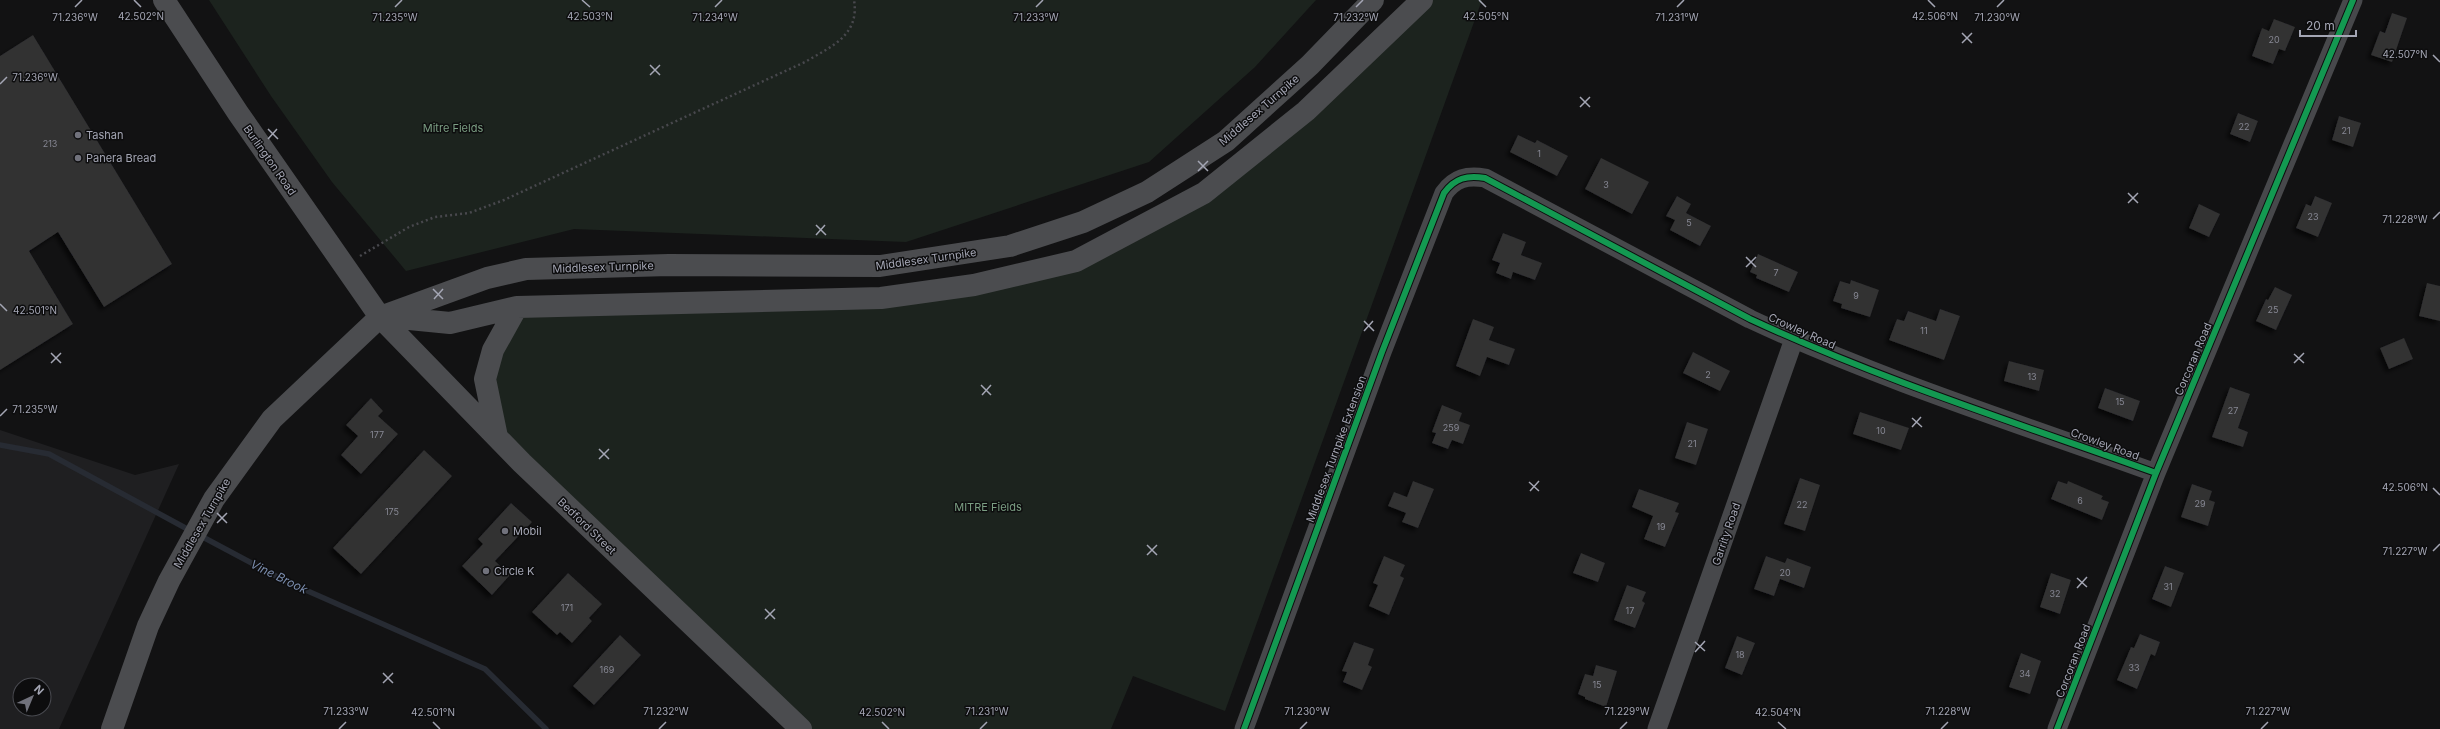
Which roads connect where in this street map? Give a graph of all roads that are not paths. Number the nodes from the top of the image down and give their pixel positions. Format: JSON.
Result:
{"nodes":[{"id":1,"x":164,"y":0,"type":"edge"},
{"id":2,"x":1373,"y":0,"type":"edge"},
{"id":3,"x":1422,"y":0,"type":"edge"},
{"id":4,"x":2353,"y":0,"type":"edge"},
{"id":5,"x":1456,"y":181,"type":"joint"},
{"id":6,"x":517,"y":307,"type":"junction"},
{"id":7,"x":380,"y":317,"type":"junction"},
{"id":8,"x":1794,"y":339,"type":"junction"},
{"id":9,"x":497,"y":439,"type":"junction"},
{"id":10,"x":2156,"y":473,"type":"junction"},
{"id":11,"x":114,"y":720,"type":"edge"},
{"id":12,"x":99,"y":729,"type":"edge"},
{"id":13,"x":801,"y":729,"type":"edge"},
{"id":14,"x":1244,"y":729,"type":"edge"},
{"id":15,"x":1657,"y":729,"type":"edge"},
{"id":16,"x":2057,"y":729,"type":"edge"}],
"edges":[{"from":1,"to":7,"type":"main road","name":"Burlington Road"},
{"from":2,"to":7,"type":"main road","name":"Middlesex Turnpike"},
{"from":3,"to":6,"type":"main road"},
{"from":4,"to":10,"type":"street","name":"Corcoran Road"},
{"from":5,"to":8,"type":"street","name":"Crowley Road"},
{"from":5,"to":14,"type":"street","name":"Middlesex Turnpike Extension"},
{"from":6,"to":7,"type":"main road"},
{"from":6,"to":9,"type":"main road"},
{"from":7,"to":9,"type":"main road","name":"Bedford Street"},
{"from":7,"to":11,"type":"main road","name":"Middlesex Turnpike"},
{"from":8,"to":10,"type":"street","name":"Crowley Road"},
{"from":8,"to":15,"type":"street","name":"Garrity Road"},
{"from":9,"to":13,"type":"main road","name":"Bedford Street"},
{"from":10,"to":16,"type":"street","name":"Corcoran Road"},
{"from":11,"to":12,"type":"main road"}]}
